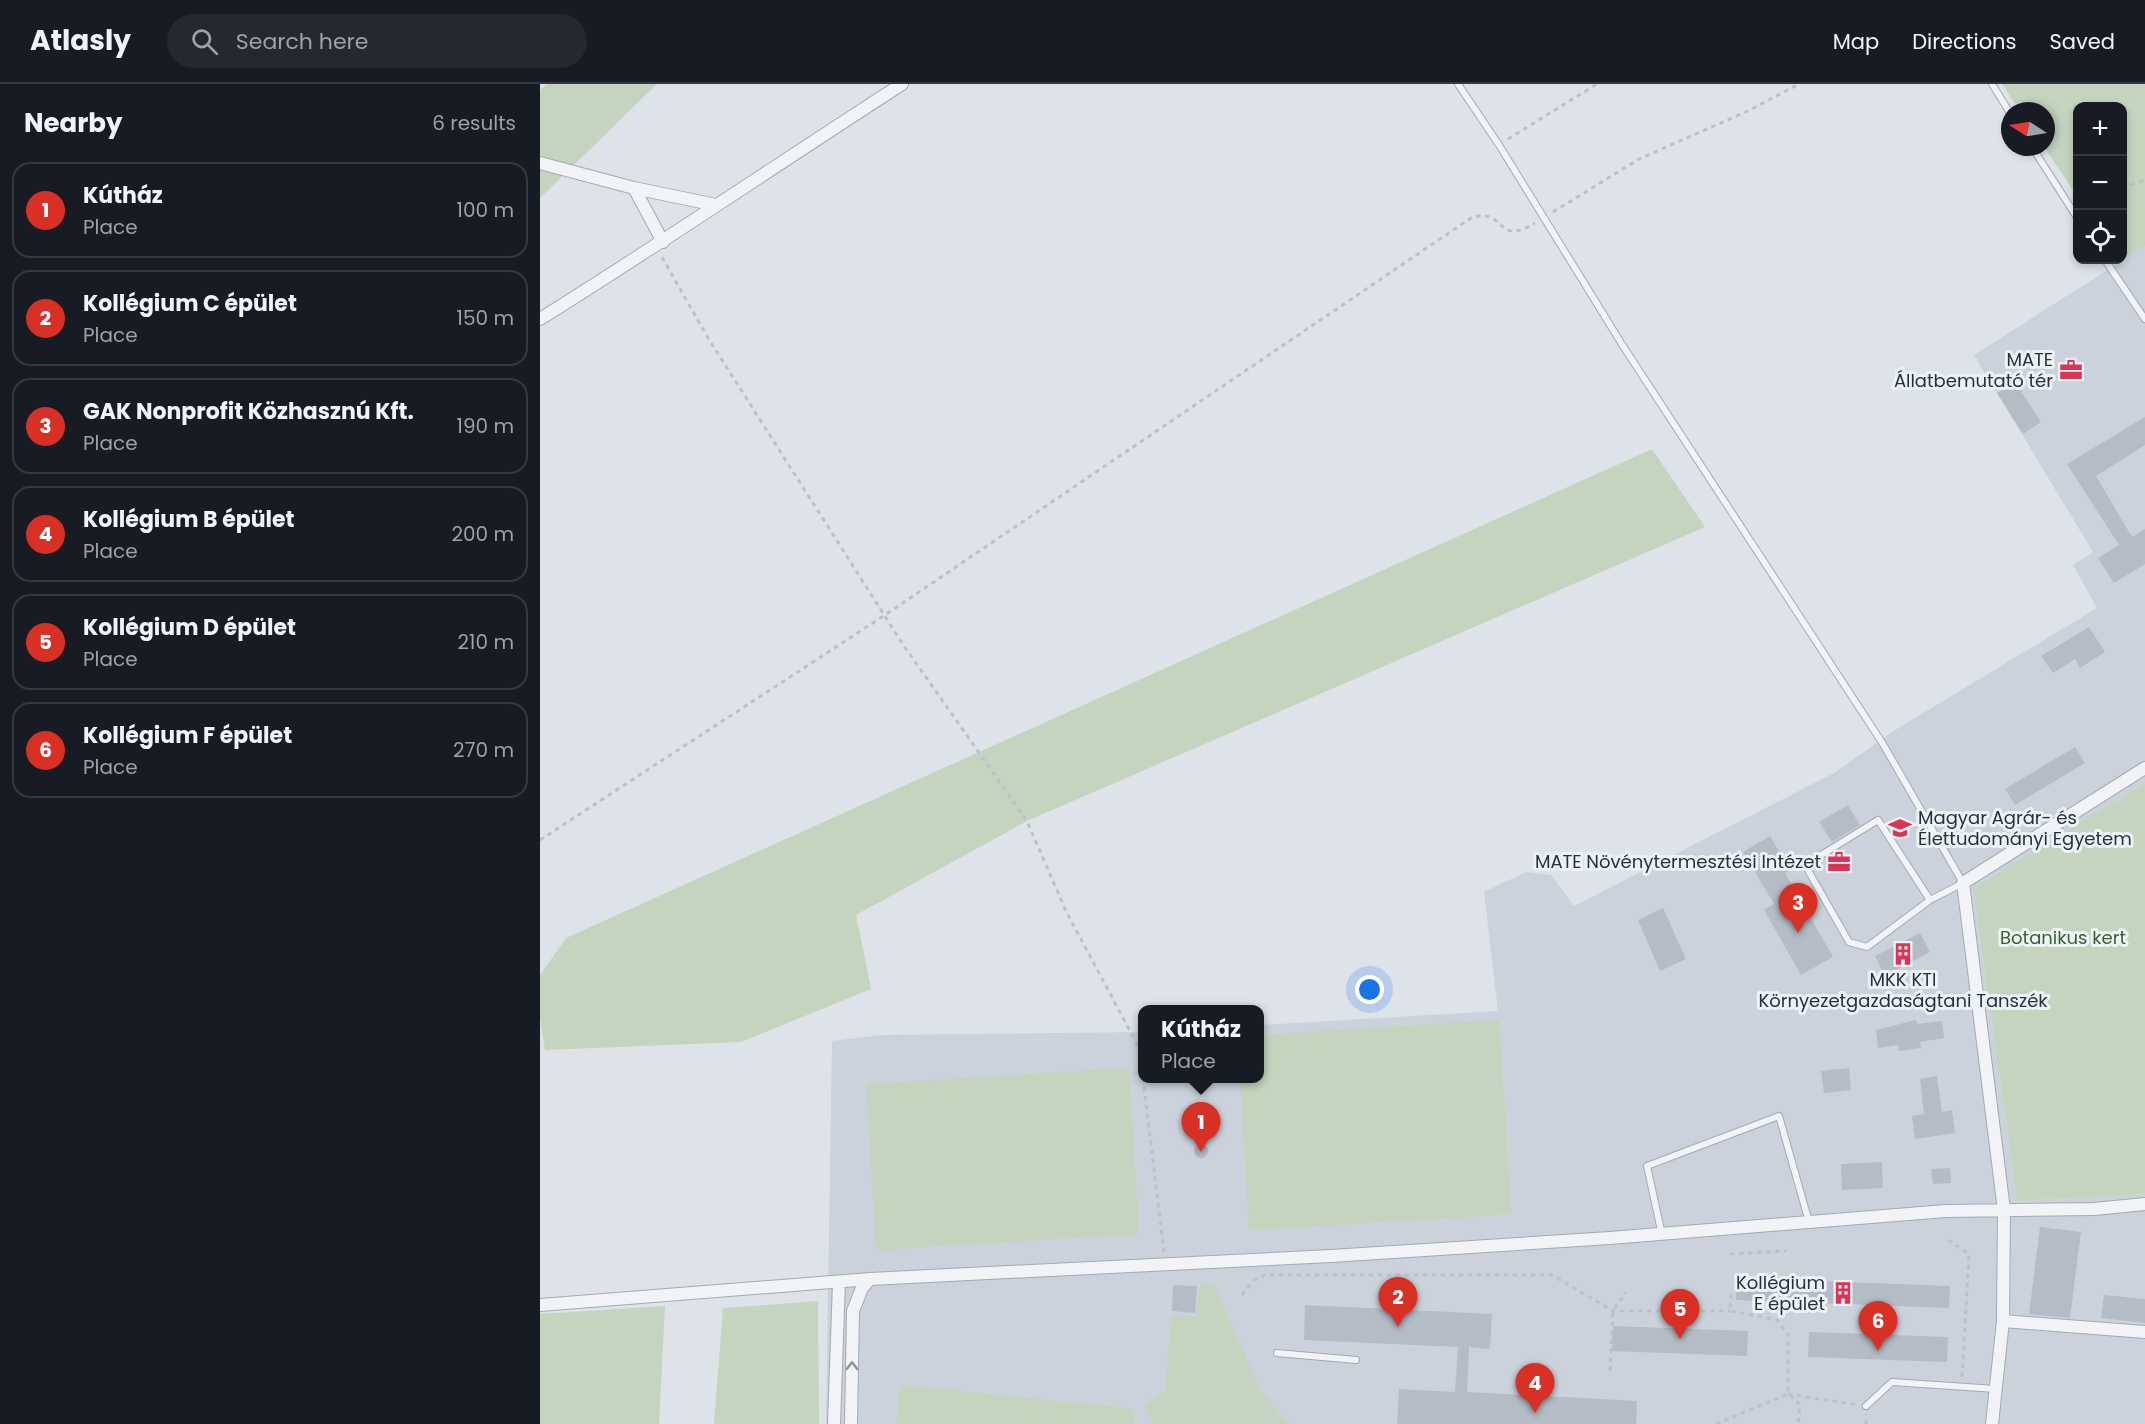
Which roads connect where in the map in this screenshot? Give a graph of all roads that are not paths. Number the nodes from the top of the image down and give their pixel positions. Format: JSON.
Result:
{"nodes":[{"id":1,"x":902,"y":84,"type":"edge"},
{"id":2,"x":1458,"y":84,"type":"edge"},
{"id":3,"x":1992,"y":84,"type":"edge"},
{"id":4,"x":2003,"y":102,"type":"edge"},
{"id":5,"x":2038,"y":156,"type":"edge"},
{"id":6,"x":540,"y":163,"type":"edge"},
{"id":7,"x":634,"y":188,"type":"junction"},
{"id":8,"x":716,"y":205,"type":"junction"},
{"id":9,"x":2073,"y":211,"type":"edge"},
{"id":10,"x":659,"y":245,"type":"junction"},
{"id":11,"x":2108,"y":264,"type":"edge"},
{"id":12,"x":2145,"y":319,"type":"edge"},
{"id":13,"x":540,"y":320,"type":"edge"},
{"id":14,"x":2145,"y":768,"type":"edge"},
{"id":15,"x":1963,"y":883,"type":"junction"},
{"id":16,"x":1930,"y":900,"type":"junction"},
{"id":17,"x":2145,"y":1204,"type":"edge"},
{"id":18,"x":2004,"y":1210,"type":"junction"},
{"id":19,"x":1809,"y":1222,"type":"junction"},
{"id":20,"x":1662,"y":1235,"type":"junction"},
{"id":21,"x":870,"y":1279,"type":"junction"},
{"id":22,"x":839,"y":1282,"type":"junction"},
{"id":23,"x":540,"y":1305,"type":"edge"},
{"id":24,"x":2003,"y":1320,"type":"junction"},
{"id":25,"x":2145,"y":1332,"type":"edge"},
{"id":26,"x":1277,"y":1353,"type":"dead end"},
{"id":27,"x":1356,"y":1360,"type":"dead end"},
{"id":28,"x":1996,"y":1389,"type":"junction"},
{"id":29,"x":1866,"y":1406,"type":"road end"},
{"id":30,"x":834,"y":1424,"type":"edge"},
{"id":31,"x":851,"y":1424,"type":"edge"},
{"id":32,"x":1992,"y":1424,"type":"edge"}],
"edges":[{"from":1,"to":8,"type":"street"},
{"from":2,"to":15,"type":"lane"},
{"from":3,"to":4,"type":"lane"},
{"from":5,"to":9,"type":"lane"},
{"from":6,"to":7,"type":"street"},
{"from":7,"to":8,"type":"street"},
{"from":7,"to":10,"type":"street"},
{"from":8,"to":10,"type":"street"},
{"from":10,"to":13,"type":"street"},
{"from":11,"to":12,"type":"lane"},
{"from":14,"to":15,"type":"street"},
{"from":15,"to":16,"type":"lane"},
{"from":15,"to":18,"type":"street"},
{"from":16,"to":16,"type":"lane"},
{"from":17,"to":18,"type":"street"},
{"from":18,"to":19,"type":"street"},
{"from":18,"to":24,"type":"street"},
{"from":19,"to":20,"type":"street"},
{"from":19,"to":20,"type":"lane"},
{"from":20,"to":21,"type":"street"},
{"from":21,"to":22,"type":"street"},
{"from":31,"to":21,"type":"street","one_way":true},
{"from":22,"to":23,"type":"street"},
{"from":22,"to":30,"type":"street"},
{"from":24,"to":25,"type":"street"},
{"from":24,"to":28,"type":"street"},
{"from":26,"to":27,"type":"lane"},
{"from":28,"to":29,"type":"lane"},
{"from":28,"to":32,"type":"street"}]}
